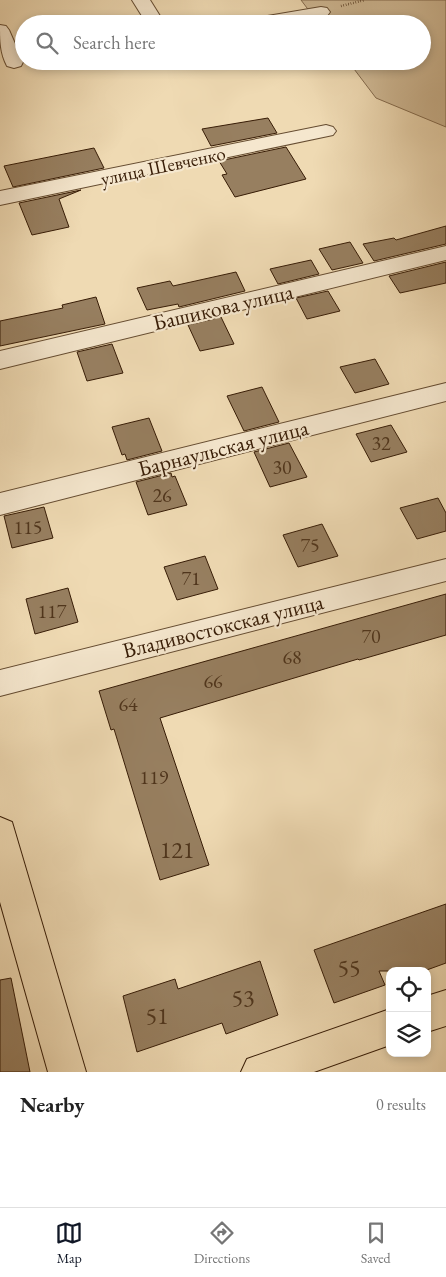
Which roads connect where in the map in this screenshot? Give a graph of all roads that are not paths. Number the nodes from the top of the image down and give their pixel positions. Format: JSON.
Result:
{"nodes":[{"id":1,"x":141,"y":0,"type":"edge"},
{"id":2,"x":321,"y":12,"type":"dead end"},
{"id":3,"x":150,"y":15,"type":"edge"},
{"id":4,"x":303,"y":15,"type":"edge"},
{"id":5,"x":0,"y":30,"type":"edge"},
{"id":6,"x":12,"y":62,"type":"edge"},
{"id":7,"x":326,"y":132,"type":"dead end"},
{"id":8,"x":0,"y":198,"type":"edge"},
{"id":9,"x":446,"y":253,"type":"edge"},
{"id":10,"x":0,"y":360,"type":"edge"},
{"id":11,"x":446,"y":392,"type":"edge"},
{"id":12,"x":0,"y":504,"type":"edge"},
{"id":13,"x":446,"y":570,"type":"edge"},
{"id":14,"x":0,"y":683,"type":"edge"},
{"id":15,"x":0,"y":833,"type":"edge"},
{"id":16,"x":446,"y":1008,"type":"edge"},
{"id":17,"x":431,"y":1013,"type":"edge"},
{"id":18,"x":386,"y":1028,"type":"edge"},
{"id":19,"x":67,"y":1072,"type":"edge"},
{"id":20,"x":260,"y":1072,"type":"edge"}],
"edges":[{"from":1,"to":3,"type":"street"},
{"from":2,"to":4,"type":"street"},
{"from":5,"to":6,"type":"street"},
{"from":7,"to":8,"type":"street","name":"улица Шевченко"},
{"from":9,"to":10,"type":"street","name":"Башикова улица"},
{"from":11,"to":12,"type":"street","name":"Барнаульская улица"},
{"from":13,"to":14,"type":"street","name":"Владивостокская улица"},
{"from":15,"to":19,"type":"main road"},
{"from":16,"to":17,"type":"main road"},
{"from":18,"to":20,"type":"main road"}]}
